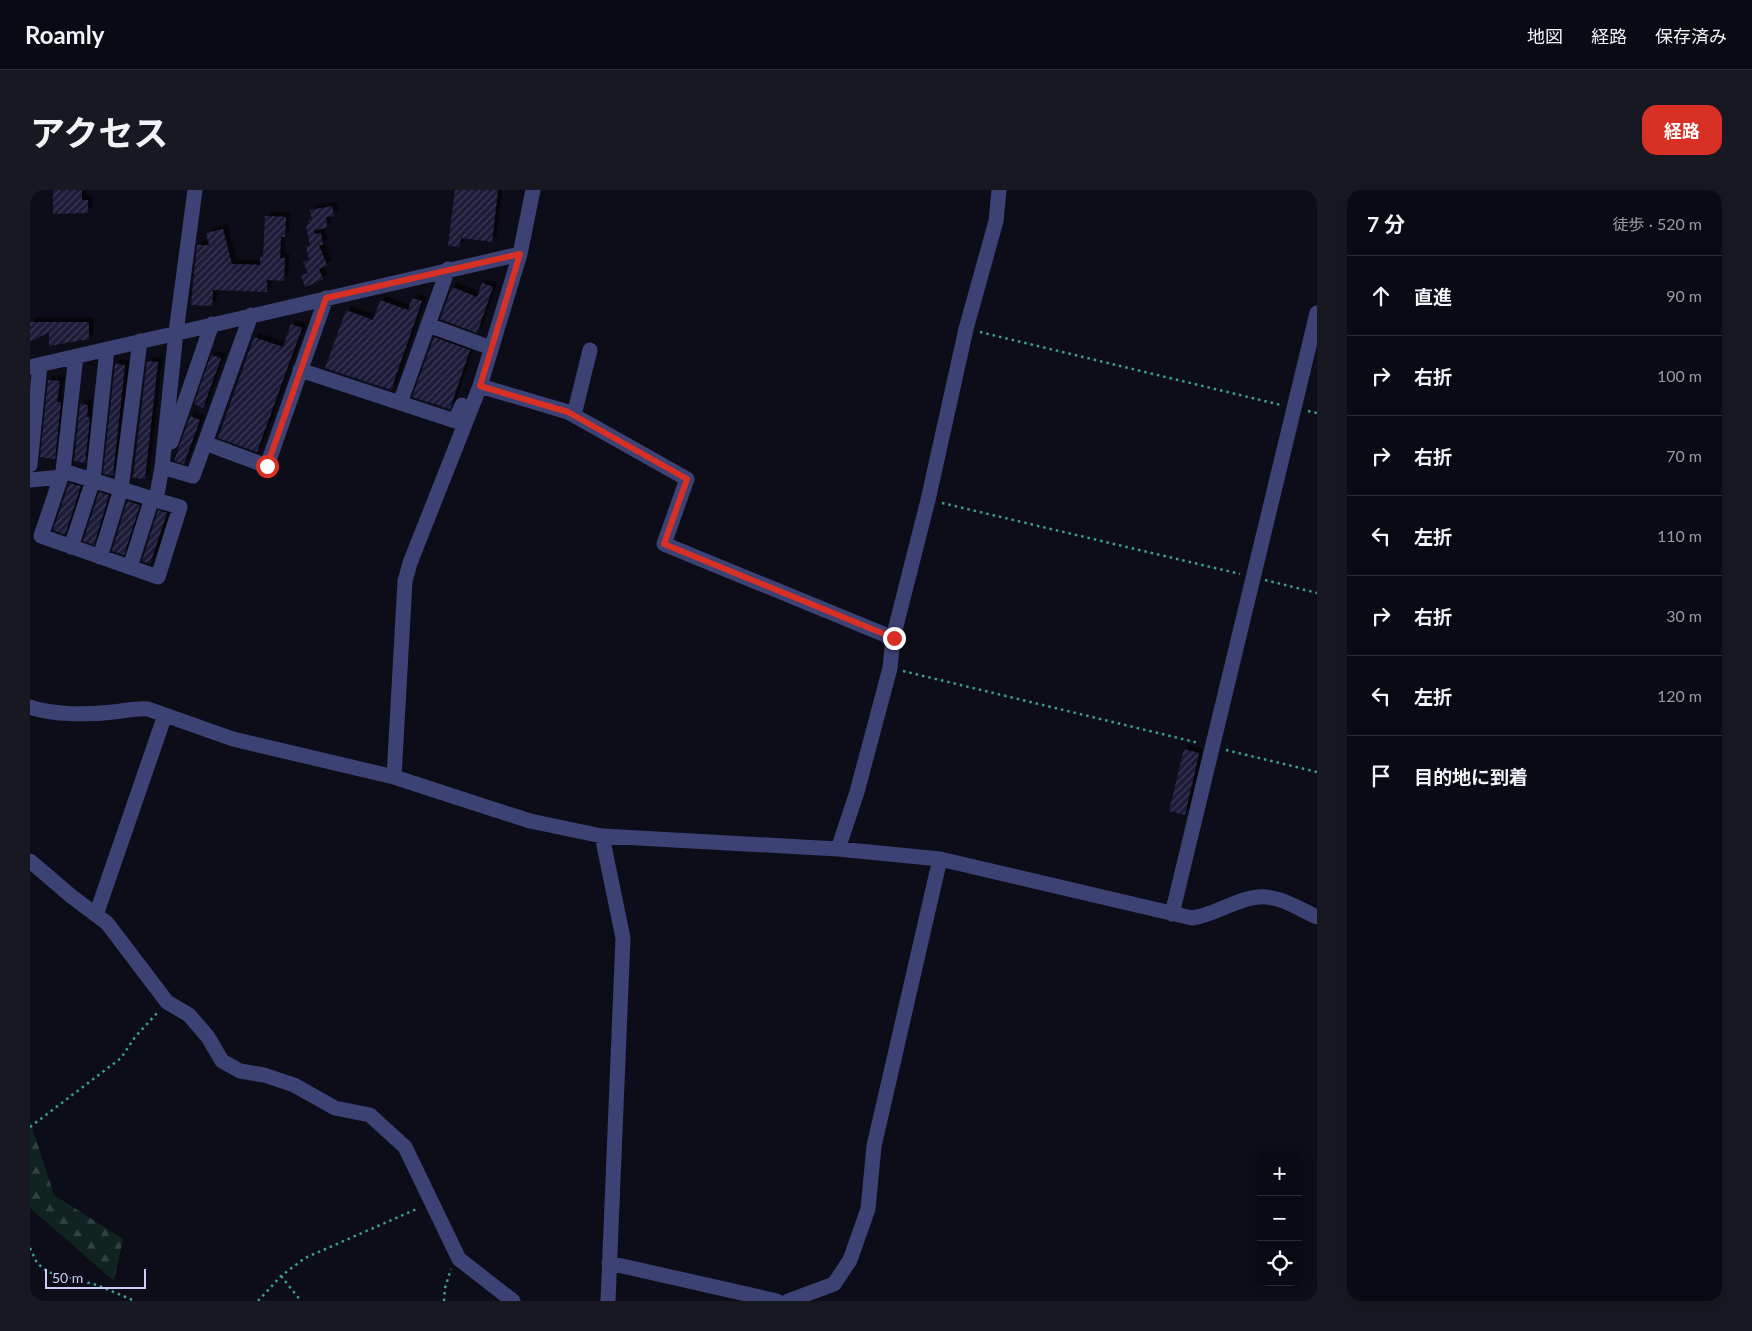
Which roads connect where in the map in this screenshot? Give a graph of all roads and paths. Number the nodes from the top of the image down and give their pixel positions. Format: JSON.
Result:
{"nodes":[{"id":1,"x":195,"y":190,"type":"edge"},
{"id":2,"x":533,"y":190,"type":"edge"},
{"id":3,"x":999,"y":190,"type":"edge"},
{"id":4,"x":520,"y":254,"type":"junction"},
{"id":5,"x":448,"y":269,"type":"junction"},
{"id":6,"x":504,"y":276,"type":"dead end"},
{"id":7,"x":326,"y":298,"type":"junction"},
{"id":8,"x":1317,"y":313,"type":"edge"},
{"id":9,"x":251,"y":315,"type":"junction"},
{"id":10,"x":212,"y":324,"type":"junction"},
{"id":11,"x":428,"y":325,"type":"junction"},
{"id":12,"x":966,"y":329,"type":"junction"},
{"id":13,"x":176,"y":332,"type":"junction"},
{"id":14,"x":140,"y":341,"type":"junction"},
{"id":15,"x":483,"y":345,"type":"junction"},
{"id":16,"x":107,"y":349,"type":"junction"},
{"id":17,"x":590,"y":350,"type":"dead end"},
{"id":18,"x":76,"y":356,"type":"junction"},
{"id":19,"x":35,"y":366,"type":"edge"},
{"id":20,"x":300,"y":370,"type":"junction"},
{"id":21,"x":480,"y":386,"type":"junction"},
{"id":22,"x":400,"y":403,"type":"junction"},
{"id":23,"x":1295,"y":408,"type":"junction"},
{"id":24,"x":1317,"y":413,"type":"edge"},
{"id":25,"x":574,"y":415,"type":"junction"},
{"id":26,"x":205,"y":443,"type":"junction"},
{"id":27,"x":30,"y":465,"type":"edge"},
{"id":28,"x":162,"y":467,"type":"junction"},
{"id":29,"x":62,"y":474,"type":"junction"},
{"id":30,"x":30,"y":480,"type":"edge"},
{"id":31,"x":93,"y":480,"type":"junction"},
{"id":32,"x":121,"y":489,"type":"junction"},
{"id":33,"x":154,"y":499,"type":"junction"},
{"id":34,"x":928,"y":500,"type":"junction"},
{"id":35,"x":71,"y":546,"type":"junction"},
{"id":36,"x":100,"y":557,"type":"junction"},
{"id":37,"x":130,"y":567,"type":"junction"},
{"id":38,"x":1254,"y":577,"type":"junction"},
{"id":39,"x":1317,"y":592,"type":"edge"},
{"id":40,"x":894,"y":638,"type":"junction"},
{"id":41,"x":890,"y":668,"type":"junction"},
{"id":42,"x":30,"y":707,"type":"edge"},
{"id":43,"x":165,"y":715,"type":"junction"},
{"id":44,"x":1213,"y":747,"type":"junction"},
{"id":45,"x":1317,"y":772,"type":"edge"},
{"id":46,"x":394,"y":776,"type":"junction"},
{"id":47,"x":602,"y":836,"type":"junction"},
{"id":48,"x":838,"y":849,"type":"junction"},
{"id":49,"x":940,"y":859,"type":"junction"},
{"id":50,"x":30,"y":861,"type":"edge"},
{"id":51,"x":1172,"y":914,"type":"junction"},
{"id":52,"x":96,"y":915,"type":"junction"},
{"id":53,"x":1317,"y":917,"type":"edge"},
{"id":54,"x":166,"y":1002,"type":"junction"},
{"id":55,"x":30,"y":1127,"type":"edge"},
{"id":56,"x":431,"y":1202,"type":"junction"},
{"id":57,"x":30,"y":1248,"type":"edge"},
{"id":58,"x":459,"y":1259,"type":"junction"},
{"id":59,"x":609,"y":1263,"type":"junction"},
{"id":60,"x":281,"y":1276,"type":"junction"},
{"id":61,"x":135,"y":1301,"type":"edge"},
{"id":62,"x":258,"y":1301,"type":"edge"},
{"id":63,"x":301,"y":1301,"type":"edge"},
{"id":64,"x":444,"y":1301,"type":"edge"},
{"id":65,"x":513,"y":1301,"type":"edge"},
{"id":66,"x":608,"y":1301,"type":"edge"},
{"id":67,"x":777,"y":1301,"type":"edge"},
{"id":68,"x":788,"y":1301,"type":"edge"}],
"edges":[{"from":1,"to":13,"type":"street"},
{"from":2,"to":4,"type":"street"},
{"from":3,"to":12,"type":"street"},
{"from":4,"to":5,"type":"street"},
{"from":4,"to":21,"type":"street"},
{"from":5,"to":7,"type":"street"},
{"from":5,"to":11,"type":"street"},
{"from":6,"to":15,"type":"street"},
{"from":7,"to":9,"type":"street"},
{"from":7,"to":20,"type":"street"},
{"from":8,"to":23,"type":"street"},
{"from":9,"to":10,"type":"street"},
{"from":9,"to":26,"type":"street"},
{"from":10,"to":13,"type":"street"},
{"from":10,"to":28,"type":"street"},
{"from":11,"to":15,"type":"street"},
{"from":11,"to":22,"type":"street"},
{"from":12,"to":23,"type":"path"},
{"from":12,"to":34,"type":"street"},
{"from":13,"to":14,"type":"street"},
{"from":13,"to":28,"type":"street"},
{"from":14,"to":16,"type":"street"},
{"from":14,"to":32,"type":"street"},
{"from":15,"to":22,"type":"street"},
{"from":16,"to":18,"type":"street"},
{"from":16,"to":31,"type":"street"},
{"from":17,"to":25,"type":"street"},
{"from":18,"to":19,"type":"street"},
{"from":18,"to":29,"type":"street"},
{"from":19,"to":27,"type":"street"},
{"from":20,"to":22,"type":"street"},
{"from":20,"to":26,"type":"street"},
{"from":21,"to":25,"type":"street"},
{"from":21,"to":46,"type":"street"},
{"from":23,"to":24,"type":"path"},
{"from":23,"to":38,"type":"street"},
{"from":25,"to":40,"type":"street"},
{"from":26,"to":28,"type":"street"},
{"from":28,"to":33,"type":"street"},
{"from":29,"to":30,"type":"street"},
{"from":29,"to":31,"type":"street"},
{"from":29,"to":35,"type":"street"},
{"from":31,"to":32,"type":"street"},
{"from":31,"to":35,"type":"street"},
{"from":32,"to":33,"type":"street"},
{"from":32,"to":36,"type":"street"},
{"from":33,"to":37,"type":"street"},
{"from":33,"to":37,"type":"street"},
{"from":34,"to":38,"type":"path"},
{"from":34,"to":40,"type":"street"},
{"from":35,"to":36,"type":"street"},
{"from":36,"to":37,"type":"street"},
{"from":38,"to":39,"type":"path"},
{"from":38,"to":44,"type":"street"},
{"from":40,"to":41,"type":"street"},
{"from":41,"to":44,"type":"path"},
{"from":41,"to":48,"type":"street"},
{"from":42,"to":43,"type":"street"},
{"from":43,"to":46,"type":"street"},
{"from":43,"to":52,"type":"street"},
{"from":44,"to":45,"type":"path"},
{"from":44,"to":51,"type":"street"},
{"from":46,"to":47,"type":"street"},
{"from":47,"to":48,"type":"street"},
{"from":47,"to":59,"type":"street"},
{"from":48,"to":49,"type":"street"},
{"from":49,"to":51,"type":"street"},
{"from":49,"to":68,"type":"street"},
{"from":50,"to":52,"type":"street"},
{"from":51,"to":53,"type":"street"},
{"from":52,"to":54,"type":"street"},
{"from":54,"to":55,"type":"path"},
{"from":54,"to":56,"type":"street"},
{"from":56,"to":58,"type":"street"},
{"from":56,"to":60,"type":"path"},
{"from":57,"to":61,"type":"path"},
{"from":58,"to":64,"type":"path"},
{"from":58,"to":65,"type":"street"},
{"from":59,"to":66,"type":"street"},
{"from":59,"to":67,"type":"street"},
{"from":60,"to":62,"type":"path"},
{"from":60,"to":63,"type":"path"}]}
